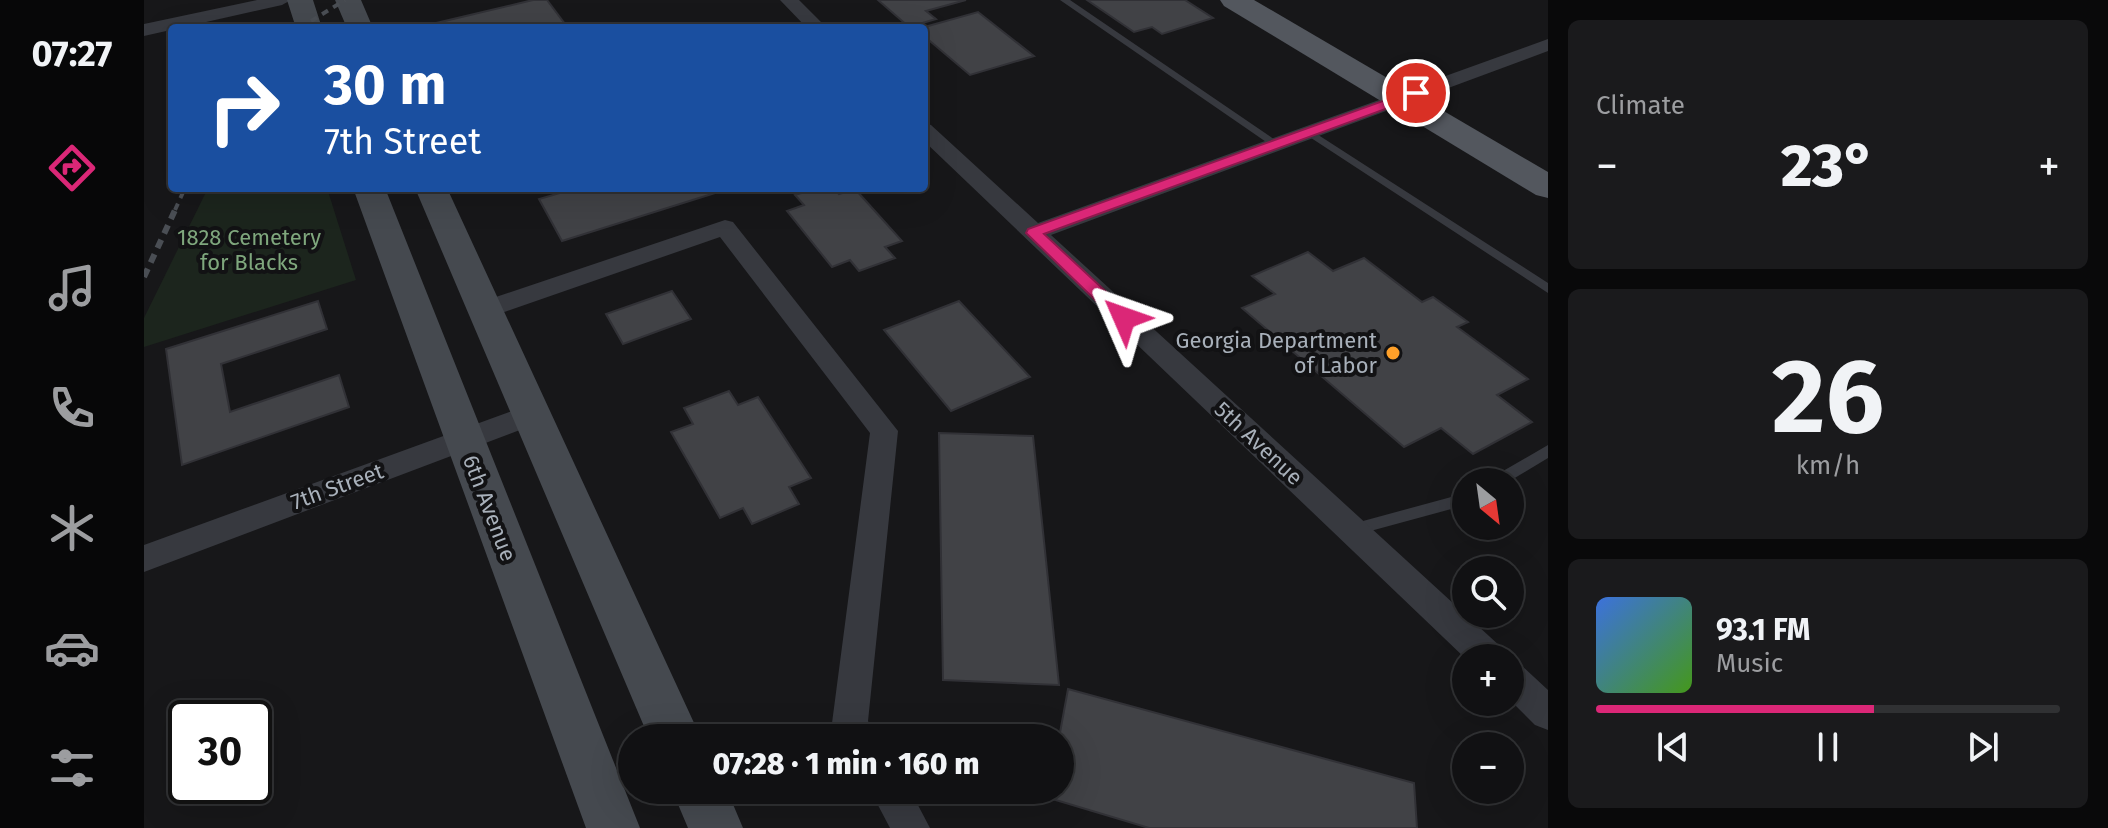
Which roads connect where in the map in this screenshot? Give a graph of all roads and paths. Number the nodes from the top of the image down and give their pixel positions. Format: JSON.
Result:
{"nodes":[{"id":1,"x":282,"y":0,"type":"edge"},
{"id":2,"x":300,"y":0,"type":"edge"},
{"id":3,"x":348,"y":0,"type":"edge"},
{"id":4,"x":789,"y":0,"type":"edge"},
{"id":5,"x":1064,"y":0,"type":"edge"},
{"id":6,"x":1234,"y":0,"type":"edge"},
{"id":7,"x":1281,"y":0,"type":"edge"},
{"id":8,"x":172,"y":24,"type":"edge"},
{"id":9,"x":308,"y":24,"type":"edge"},
{"id":10,"x":358,"y":24,"type":"edge"},
{"id":11,"x":814,"y":24,"type":"edge"},
{"id":12,"x":168,"y":25,"type":"edge"},
{"id":13,"x":144,"y":30,"type":"edge"},
{"id":14,"x":1548,"y":45,"type":"edge"},
{"id":15,"x":1433,"y":87,"type":"junction"},
{"id":16,"x":1399,"y":99,"type":"junction"},
{"id":17,"x":1309,"y":132,"type":"junction"},
{"id":18,"x":928,"y":133,"type":"edge"},
{"id":19,"x":1276,"y":144,"type":"junction"},
{"id":20,"x":1535,"y":146,"type":"dead end"},
{"id":21,"x":1548,"y":187,"type":"edge"},
{"id":22,"x":370,"y":192,"type":"edge"},
{"id":23,"x":433,"y":192,"type":"edge"},
{"id":24,"x":1033,"y":233,"type":"junction"},
{"id":25,"x":1548,"y":289,"type":"edge"},
{"id":26,"x":484,"y":310,"type":"junction"},
{"id":27,"x":531,"y":415,"type":"junction"},
{"id":28,"x":463,"y":440,"type":"junction"},
{"id":29,"x":1548,"y":451,"type":"edge"},
{"id":30,"x":1519,"y":468,"type":"edge"},
{"id":31,"x":1452,"y":503,"type":"edge"},
{"id":32,"x":1352,"y":530,"type":"junction"},
{"id":33,"x":144,"y":559,"type":"edge"},
{"id":34,"x":1474,"y":644,"type":"edge"},
{"id":35,"x":1524,"y":690,"type":"edge"},
{"id":36,"x":1548,"y":713,"type":"edge"},
{"id":37,"x":669,"y":724,"type":"edge"},
{"id":38,"x":851,"y":724,"type":"edge"},
{"id":39,"x":705,"y":804,"type":"edge"},
{"id":40,"x":897,"y":804,"type":"edge"},
{"id":41,"x":613,"y":828,"type":"edge"},
{"id":42,"x":716,"y":828,"type":"edge"},
{"id":43,"x":911,"y":828,"type":"edge"}],
"edges":[{"from":1,"to":8,"type":"street"},
{"from":2,"to":9,"type":"main road"},
{"from":3,"to":10,"type":"main road"},
{"from":4,"to":11,"type":"street"},
{"from":5,"to":19,"type":"lane"},
{"from":6,"to":16,"type":"main road"},
{"from":7,"to":15,"type":"main road"},
{"from":12,"to":13,"type":"street"},
{"from":14,"to":15,"type":"street"},
{"from":15,"to":16,"type":"street"},
{"from":15,"to":20,"type":"main road"},
{"from":16,"to":17,"type":"street"},
{"from":16,"to":21,"type":"main road"},
{"from":17,"to":19,"type":"street"},
{"from":17,"to":25,"type":"lane"},
{"from":18,"to":24,"type":"street","name":"5th Avenue"},
{"from":19,"to":24,"type":"street"},
{"from":22,"to":28,"type":"main road","name":"6th Avenue"},
{"from":23,"to":26,"type":"main road"},
{"from":24,"to":32,"type":"street","name":"5th Avenue"},
{"from":26,"to":27,"type":"main road"},
{"from":26,"to":38,"type":"street"},
{"from":27,"to":28,"type":"street","name":"7th Street"},
{"from":27,"to":37,"type":"main road"},
{"from":28,"to":33,"type":"street","name":"7th Street"},
{"from":28,"to":41,"type":"main road","name":"6th Avenue"},
{"from":29,"to":30,"type":"lane"},
{"from":31,"to":32,"type":"lane"},
{"from":32,"to":34,"type":"street","name":"5th Avenue"},
{"from":35,"to":36,"type":"street"},
{"from":39,"to":42,"type":"main road"},
{"from":40,"to":43,"type":"street"}]}
